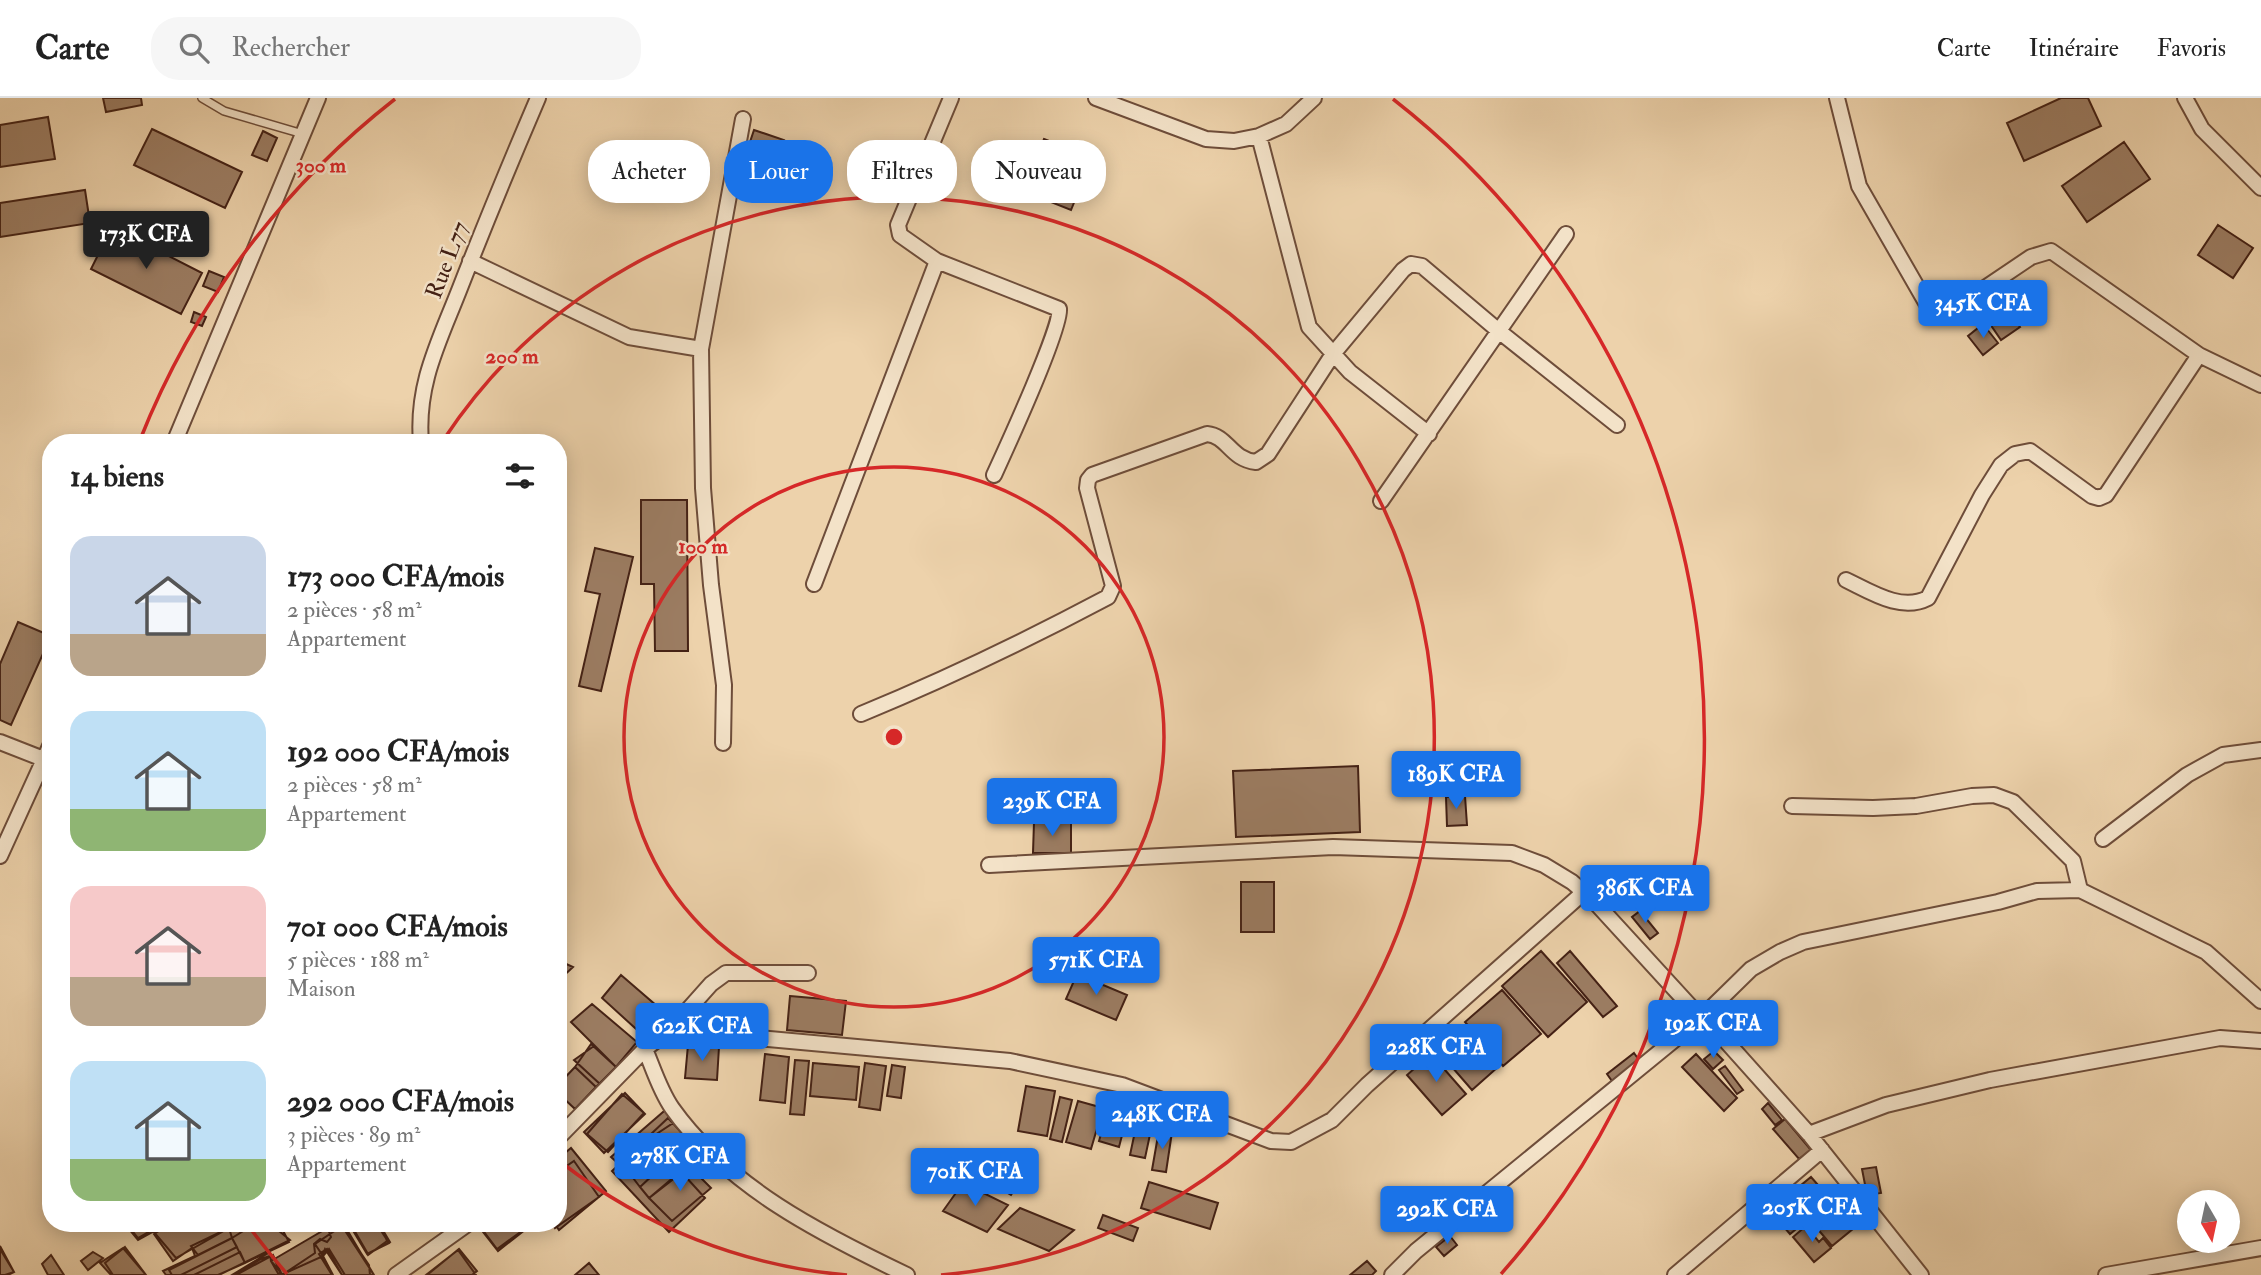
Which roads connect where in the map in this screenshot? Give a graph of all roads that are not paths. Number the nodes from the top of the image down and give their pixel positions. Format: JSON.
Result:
{"nodes":[{"id":1,"x":202,"y":98,"type":"edge"},
{"id":2,"x":318,"y":98,"type":"edge"},
{"id":3,"x":538,"y":98,"type":"edge"},
{"id":4,"x":951,"y":98,"type":"edge"},
{"id":5,"x":1096,"y":98,"type":"edge"},
{"id":6,"x":1314,"y":98,"type":"edge"},
{"id":7,"x":1837,"y":98,"type":"edge"},
{"id":8,"x":2185,"y":98,"type":"edge"},
{"id":9,"x":743,"y":119,"type":"dead end"},
{"id":10,"x":303,"y":134,"type":"junction"},
{"id":11,"x":1259,"y":135,"type":"junction"},
{"id":12,"x":2261,"y":188,"type":"edge"},
{"id":13,"x":1566,"y":234,"type":"dead end"},
{"id":14,"x":470,"y":261,"type":"junction"},
{"id":15,"x":937,"y":261,"type":"junction"},
{"id":16,"x":1500,"y":332,"type":"junction"},
{"id":17,"x":701,"y":349,"type":"junction"},
{"id":18,"x":1333,"y":354,"type":"junction"},
{"id":19,"x":2199,"y":355,"type":"junction"},
{"id":20,"x":2261,"y":385,"type":"edge"},
{"id":21,"x":1617,"y":425,"type":"dead end"},
{"id":22,"x":178,"y":434,"type":"edge"},
{"id":23,"x":420,"y":434,"type":"edge"},
{"id":24,"x":1429,"y":434,"type":"junction"},
{"id":25,"x":995,"y":475,"type":"dead end"},
{"id":26,"x":1381,"y":501,"type":"dead end"},
{"id":27,"x":1846,"y":580,"type":"dead end"},
{"id":28,"x":814,"y":584,"type":"dead end"},
{"id":29,"x":862,"y":714,"type":"dead end"},
{"id":30,"x":0,"y":742,"type":"edge"},
{"id":31,"x":723,"y":743,"type":"dead end"},
{"id":32,"x":2261,"y":750,"type":"edge"},
{"id":33,"x":42,"y":760,"type":"edge"},
{"id":34,"x":42,"y":772,"type":"edge"},
{"id":35,"x":1792,"y":806,"type":"dead end"},
{"id":36,"x":2103,"y":839,"type":"dead end"},
{"id":37,"x":0,"y":856,"type":"edge"},
{"id":38,"x":989,"y":865,"type":"dead end"},
{"id":39,"x":2080,"y":890,"type":"junction"},
{"id":40,"x":1584,"y":892,"type":"junction"},
{"id":41,"x":808,"y":974,"type":"dead end"},
{"id":42,"x":2261,"y":1002,"type":"edge"},
{"id":43,"x":1701,"y":1018,"type":"junction"},
{"id":44,"x":670,"y":1031,"type":"junction"},
{"id":45,"x":2261,"y":1041,"type":"edge"},
{"id":46,"x":645,"y":1049,"type":"junction"},
{"id":47,"x":567,"y":1129,"type":"edge"},
{"id":48,"x":1809,"y":1134,"type":"junction"},
{"id":49,"x":1822,"y":1150,"type":"junction"},
{"id":50,"x":456,"y":1232,"type":"edge"},
{"id":51,"x":2261,"y":1248,"type":"edge"},
{"id":52,"x":396,"y":1275,"type":"edge"},
{"id":53,"x":906,"y":1275,"type":"edge"},
{"id":54,"x":1392,"y":1275,"type":"edge"},
{"id":55,"x":1675,"y":1275,"type":"edge"},
{"id":56,"x":1921,"y":1275,"type":"edge"},
{"id":57,"x":2106,"y":1275,"type":"edge"}],
"edges":[{"from":1,"to":10,"type":"lane"},
{"from":2,"to":10,"type":"street"},
{"from":3,"to":14,"type":"street","name":"Rue L77"},
{"from":4,"to":15,"type":"street"},
{"from":5,"to":11,"type":"street"},
{"from":6,"to":11,"type":"street"},
{"from":7,"to":19,"type":"street"},
{"from":8,"to":12,"type":"street"},
{"from":9,"to":17,"type":"street"},
{"from":10,"to":22,"type":"street"},
{"from":11,"to":18,"type":"street"},
{"from":13,"to":16,"type":"street"},
{"from":14,"to":17,"type":"street"},
{"from":14,"to":23,"type":"street","name":"Rue L77"},
{"from":15,"to":25,"type":"street"},
{"from":15,"to":28,"type":"street"},
{"from":16,"to":18,"type":"street"},
{"from":16,"to":21,"type":"street"},
{"from":16,"to":24,"type":"street"},
{"from":17,"to":31,"type":"street"},
{"from":18,"to":24,"type":"street"},
{"from":18,"to":29,"type":"street"},
{"from":19,"to":20,"type":"street"},
{"from":19,"to":27,"type":"street"},
{"from":24,"to":26,"type":"street"},
{"from":30,"to":33,"type":"street"},
{"from":32,"to":36,"type":"street"},
{"from":34,"to":37,"type":"street"},
{"from":35,"to":39,"type":"street"},
{"from":38,"to":40,"type":"street"},
{"from":39,"to":42,"type":"street"},
{"from":39,"to":43,"type":"street"},
{"from":40,"to":43,"type":"street"},
{"from":40,"to":44,"type":"street"},
{"from":41,"to":44,"type":"street"},
{"from":43,"to":48,"type":"street"},
{"from":43,"to":54,"type":"street"},
{"from":44,"to":46,"type":"street"},
{"from":45,"to":48,"type":"street"},
{"from":46,"to":47,"type":"street"},
{"from":46,"to":53,"type":"street"},
{"from":48,"to":49,"type":"street"},
{"from":49,"to":55,"type":"street"},
{"from":49,"to":56,"type":"street"},
{"from":50,"to":52,"type":"street"},
{"from":51,"to":57,"type":"street"}]}
